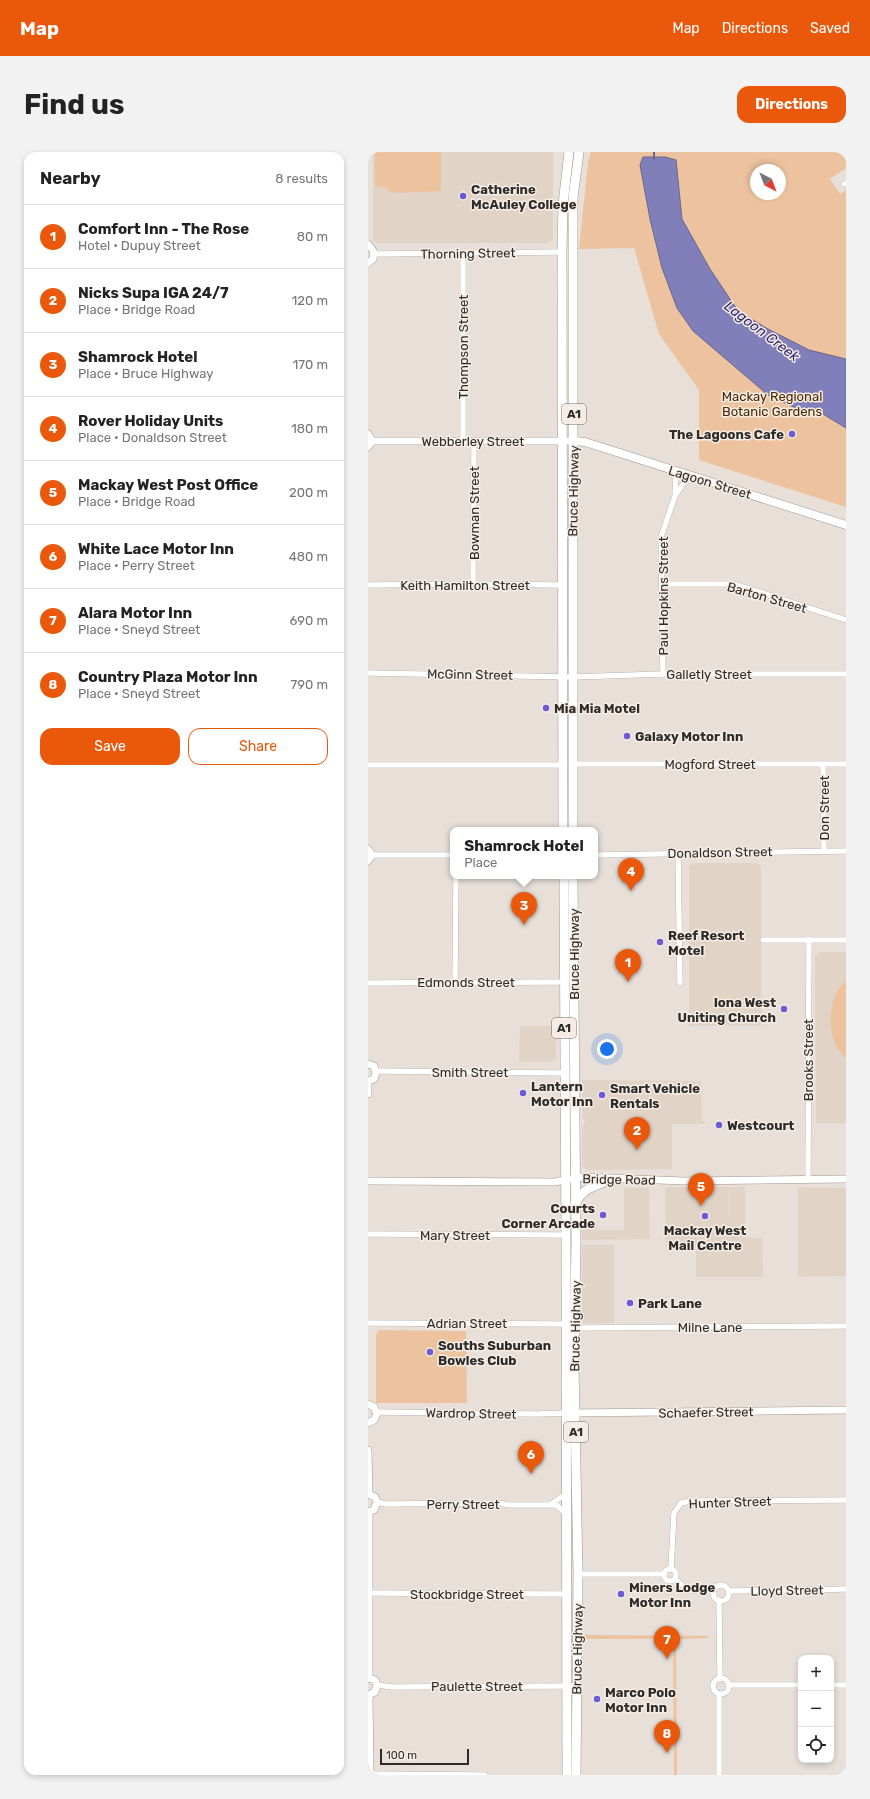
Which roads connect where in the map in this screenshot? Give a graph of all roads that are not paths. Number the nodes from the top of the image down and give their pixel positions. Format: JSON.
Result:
{"nodes":[{"id":1,"x":569,"y":152,"type":"edge"},
{"id":2,"x":579,"y":152,"type":"edge"},
{"id":3,"x":368,"y":244,"type":"edge"},
{"id":4,"x":562,"y":252,"type":"junction"},
{"id":5,"x":463,"y":253,"type":"junction"},
{"id":6,"x":374,"y":254,"type":"junction"},
{"id":7,"x":368,"y":263,"type":"edge"},
{"id":8,"x":370,"y":438,"type":"edge"},
{"id":9,"x":562,"y":441,"type":"junction"},
{"id":10,"x":574,"y":441,"type":"junction"},
{"id":11,"x":464,"y":442,"type":"junction"},
{"id":12,"x":474,"y":442,"type":"junction"},
{"id":13,"x":368,"y":447,"type":"edge"},
{"id":14,"x":670,"y":470,"type":"junction"},
{"id":15,"x":694,"y":477,"type":"junction"},
{"id":16,"x":675,"y":496,"type":"junction"},
{"id":17,"x":846,"y":525,"type":"edge"},
{"id":18,"x":473,"y":584,"type":"junction"},
{"id":19,"x":662,"y":584,"type":"junction"},
{"id":20,"x":368,"y":585,"type":"edge"},
{"id":21,"x":562,"y":586,"type":"junction"},
{"id":22,"x":846,"y":620,"type":"edge"},
{"id":23,"x":368,"y":673,"type":"edge"},
{"id":24,"x":663,"y":674,"type":"junction"},
{"id":25,"x":846,"y":674,"type":"edge"},
{"id":26,"x":563,"y":675,"type":"junction"},
{"id":27,"x":573,"y":677,"type":"junction"},
{"id":28,"x":573,"y":764,"type":"junction"},
{"id":29,"x":823,"y":764,"type":"junction"},
{"id":30,"x":846,"y":764,"type":"edge"},
{"id":31,"x":368,"y":765,"type":"edge"},
{"id":32,"x":563,"y":766,"type":"junction"},
{"id":33,"x":563,"y":827,"type":"edge"},
{"id":34,"x":573,"y":827,"type":"edge"},
{"id":35,"x":824,"y":851,"type":"junction"},
{"id":36,"x":846,"y":851,"type":"edge"},
{"id":37,"x":678,"y":853,"type":"junction"},
{"id":38,"x":369,"y":855,"type":"edge"},
{"id":39,"x":450,"y":855,"type":"edge"},
{"id":40,"x":598,"y":855,"type":"edge"},
{"id":41,"x":456,"y":879,"type":"edge"},
{"id":42,"x":564,"y":879,"type":"edge"},
{"id":43,"x":573,"y":879,"type":"edge"},
{"id":44,"x":763,"y":940,"type":"dead end"},
{"id":45,"x":809,"y":940,"type":"junction"},
{"id":46,"x":846,"y":940,"type":"edge"},
{"id":47,"x":455,"y":982,"type":"junction"},
{"id":48,"x":564,"y":982,"type":"junction"},
{"id":49,"x":368,"y":983,"type":"edge"},
{"id":50,"x":680,"y":983,"type":"dead end"},
{"id":51,"x":368,"y":1064,"type":"edge"},
{"id":52,"x":376,"y":1071,"type":"junction"},
{"id":53,"x":564,"y":1073,"type":"junction"},
{"id":54,"x":368,"y":1082,"type":"edge"},
{"id":55,"x":368,"y":1094,"type":"edge"},
{"id":56,"x":574,"y":1178,"type":"junction"},
{"id":57,"x":611,"y":1179,"type":"junction"},
{"id":58,"x":808,"y":1179,"type":"junction"},
{"id":59,"x":846,"y":1179,"type":"edge"},
{"id":60,"x":564,"y":1180,"type":"junction"},
{"id":61,"x":368,"y":1181,"type":"edge"},
{"id":62,"x":574,"y":1205,"type":"junction"},
{"id":63,"x":368,"y":1234,"type":"edge"},
{"id":64,"x":566,"y":1235,"type":"junction"},
{"id":65,"x":368,"y":1323,"type":"edge"},
{"id":66,"x":565,"y":1324,"type":"junction"},
{"id":67,"x":846,"y":1326,"type":"edge"},
{"id":68,"x":575,"y":1328,"type":"junction"},
{"id":69,"x":368,"y":1404,"type":"edge"},
{"id":70,"x":846,"y":1410,"type":"edge"},
{"id":71,"x":377,"y":1412,"type":"junction"},
{"id":72,"x":565,"y":1412,"type":"junction"},
{"id":73,"x":575,"y":1413,"type":"junction"},
{"id":74,"x":368,"y":1423,"type":"edge"},
{"id":75,"x":368,"y":1450,"type":"edge"},
{"id":76,"x":368,"y":1494,"type":"edge"},
{"id":77,"x":566,"y":1494,"type":"junction"},
{"id":78,"x":846,"y":1500,"type":"edge"},
{"id":79,"x":377,"y":1502,"type":"junction"},
{"id":80,"x":549,"y":1506,"type":"junction"},
{"id":81,"x":368,"y":1512,"type":"edge"},
{"id":82,"x":566,"y":1513,"type":"junction"},
{"id":83,"x":671,"y":1568,"type":"junction"},
{"id":84,"x":578,"y":1574,"type":"junction"},
{"id":85,"x":664,"y":1574,"type":"junction"},
{"id":86,"x":675,"y":1579,"type":"junction"},
{"id":87,"x":846,"y":1589,"type":"edge"},
{"id":88,"x":714,"y":1591,"type":"junction"},
{"id":89,"x":729,"y":1591,"type":"junction"},
{"id":90,"x":369,"y":1593,"type":"edge"},
{"id":91,"x":566,"y":1594,"type":"junction"},
{"id":92,"x":719,"y":1600,"type":"junction"},
{"id":93,"x":369,"y":1678,"type":"edge"},
{"id":94,"x":720,"y":1679,"type":"junction"},
{"id":95,"x":377,"y":1685,"type":"junction"},
{"id":96,"x":728,"y":1685,"type":"junction"},
{"id":97,"x":798,"y":1685,"type":"edge"},
{"id":98,"x":834,"y":1685,"type":"edge"},
{"id":99,"x":846,"y":1685,"type":"edge"},
{"id":100,"x":566,"y":1686,"type":"junction"},
{"id":101,"x":576,"y":1686,"type":"junction"},
{"id":102,"x":720,"y":1694,"type":"junction"},
{"id":103,"x":369,"y":1695,"type":"edge"},
{"id":104,"x":369,"y":1774,"type":"edge"},
{"id":105,"x":486,"y":1775,"type":"edge"},
{"id":106,"x":566,"y":1775,"type":"edge"},
{"id":107,"x":576,"y":1775,"type":"edge"},
{"id":108,"x":718,"y":1775,"type":"edge"}],
"edges":[{"from":1,"to":4,"type":"highway","name":"Bruce Highway","number":"A1"},
{"from":2,"to":10,"type":"highway","name":"Bruce Highway","number":"A1"},
{"from":3,"to":6,"type":"street"},
{"from":4,"to":5,"type":"street","name":"Thorning Street"},
{"from":4,"to":9,"type":"highway","name":"Bruce Highway","number":"A1"},
{"from":5,"to":6,"type":"street","name":"Thorning Street"},
{"from":5,"to":11,"type":"street","name":"Thompson Street"},
{"from":6,"to":7,"type":"street"},
{"from":8,"to":11,"type":"street","name":"Webberley Street"},
{"from":8,"to":13,"type":"street"},
{"from":9,"to":10,"type":"street","name":"Webberley Street"},
{"from":9,"to":12,"type":"street","name":"Webberley Street"},
{"from":9,"to":21,"type":"highway","name":"Bruce Highway","number":"A1"},
{"from":10,"to":14,"type":"main road","name":"Lagoon Street"},
{"from":10,"to":27,"type":"highway","name":"Bruce Highway","number":"A1"},
{"from":11,"to":12,"type":"street","name":"Webberley Street"},
{"from":12,"to":18,"type":"street","name":"Bowman Street"},
{"from":14,"to":15,"type":"main road","name":"Lagoon Street"},
{"from":14,"to":16,"type":"street","name":"Paul Hopkins Street"},
{"from":15,"to":16,"type":"street","name":"Paul Hopkins Street"},
{"from":15,"to":17,"type":"main road","name":"Lagoon Street"},
{"from":16,"to":19,"type":"street","name":"Paul Hopkins Street"},
{"from":18,"to":20,"type":"street","name":"Keith Hamilton Street"},
{"from":18,"to":21,"type":"street","name":"Keith Hamilton Street"},
{"from":19,"to":22,"type":"street","name":"Barton Street"},
{"from":19,"to":24,"type":"street","name":"Paul Hopkins Street"},
{"from":21,"to":26,"type":"highway","name":"Bruce Highway","number":"A1"},
{"from":23,"to":26,"type":"street","name":"McGinn Street"},
{"from":24,"to":25,"type":"street","name":"Galletly Street"},
{"from":24,"to":27,"type":"street","name":"Galletly Street"},
{"from":26,"to":27,"type":"street","name":"McGinn Street"},
{"from":26,"to":32,"type":"highway","name":"Bruce Highway","number":"A1"},
{"from":27,"to":28,"type":"highway","name":"Bruce Highway","number":"A1"},
{"from":28,"to":29,"type":"street","name":"Mogford Street"},
{"from":28,"to":34,"type":"highway","name":"Bruce Highway","number":"A1"},
{"from":29,"to":30,"type":"street","name":"Mogford Street"},
{"from":29,"to":35,"type":"street","name":"Don Street"},
{"from":31,"to":32,"type":"street"},
{"from":32,"to":33,"type":"highway","name":"Bruce Highway","number":"A1"},
{"from":35,"to":36,"type":"street","name":"Donaldson Street"},
{"from":35,"to":37,"type":"street","name":"Donaldson Street"},
{"from":37,"to":40,"type":"street","name":"Donaldson Street"},
{"from":37,"to":50,"type":"street"},
{"from":38,"to":39,"type":"street"},
{"from":41,"to":47,"type":"street"},
{"from":42,"to":48,"type":"highway","name":"Bruce Highway","number":"A1"},
{"from":43,"to":56,"type":"highway","name":"Bruce Highway","number":"A1"},
{"from":44,"to":45,"type":"street"},
{"from":45,"to":46,"type":"street"},
{"from":45,"to":58,"type":"street","name":"Brooks Street"},
{"from":47,"to":48,"type":"street","name":"Edmonds Street"},
{"from":47,"to":49,"type":"street","name":"Edmonds Street"},
{"from":48,"to":53,"type":"highway","name":"Bruce Highway","number":"A1"},
{"from":51,"to":52,"type":"street"},
{"from":52,"to":53,"type":"street","name":"Smith Street"},
{"from":52,"to":54,"type":"street"},
{"from":53,"to":60,"type":"highway","name":"Bruce Highway","number":"A1"},
{"from":54,"to":55,"type":"street"},
{"from":56,"to":57,"type":"street","name":"Bridge Road"},
{"from":56,"to":60,"type":"street","name":"Bridge Road"},
{"from":56,"to":62,"type":"highway","name":"Bruce Highway","number":"A1"},
{"from":57,"to":58,"type":"street","name":"Bridge Road"},
{"from":57,"to":62,"type":"highway"},
{"from":58,"to":59,"type":"street","name":"Bridge Road"},
{"from":60,"to":61,"type":"street","name":"Bridge Road"},
{"from":60,"to":64,"type":"highway","name":"Bruce Highway","number":"A1"},
{"from":62,"to":68,"type":"highway","name":"Bruce Highway","number":"A1"},
{"from":63,"to":64,"type":"street","name":"Mary Street"},
{"from":64,"to":66,"type":"highway","name":"Bruce Highway","number":"A1"},
{"from":65,"to":66,"type":"street","name":"Adrian Street"},
{"from":66,"to":72,"type":"highway","name":"Bruce Highway","number":"A1"},
{"from":67,"to":68,"type":"street","name":"Milne Lane"},
{"from":68,"to":73,"type":"highway","name":"Bruce Highway","number":"A1"},
{"from":69,"to":71,"type":"street"},
{"from":70,"to":73,"type":"street","name":"Schaefer Street"},
{"from":71,"to":72,"type":"street","name":"Wardrop Street"},
{"from":71,"to":74,"type":"street"},
{"from":72,"to":73,"type":"street","name":"Schaefer Street"},
{"from":72,"to":77,"type":"highway","name":"Bruce Highway","number":"A1"},
{"from":73,"to":84,"type":"highway","name":"Bruce Highway","number":"A1"},
{"from":75,"to":76,"type":"street"},
{"from":76,"to":79,"type":"street"},
{"from":77,"to":80,"type":"street"},
{"from":77,"to":82,"type":"highway","name":"Bruce Highway","number":"A1"},
{"from":78,"to":83,"type":"street","name":"Hunter Street"},
{"from":79,"to":80,"type":"street","name":"Perry Street"},
{"from":79,"to":81,"type":"street"},
{"from":80,"to":82,"type":"street","name":"Perry Street"},
{"from":81,"to":90,"type":"street"},
{"from":82,"to":91,"type":"highway","name":"Bruce Highway","number":"A1"},
{"from":83,"to":85,"type":"street"},
{"from":83,"to":86,"type":"street"},
{"from":84,"to":85,"type":"street"},
{"from":84,"to":101,"type":"highway","name":"Bruce Highway","number":"A1"},
{"from":85,"to":86,"type":"street"},
{"from":86,"to":88,"type":"street"},
{"from":87,"to":89,"type":"street","name":"Lloyd Street"},
{"from":88,"to":89,"type":"street"},
{"from":88,"to":92,"type":"street"},
{"from":89,"to":92,"type":"street"},
{"from":90,"to":91,"type":"street","name":"Stockbridge Street"},
{"from":90,"to":93,"type":"street"},
{"from":91,"to":100,"type":"highway","name":"Bruce Highway","number":"A1"},
{"from":92,"to":94,"type":"street"},
{"from":93,"to":95,"type":"street"},
{"from":94,"to":96,"type":"street"},
{"from":94,"to":102,"type":"street"},
{"from":95,"to":100,"type":"street","name":"Paulette Street"},
{"from":95,"to":103,"type":"street"},
{"from":96,"to":97,"type":"street"},
{"from":96,"to":102,"type":"street"},
{"from":98,"to":99,"type":"street"},
{"from":100,"to":101,"type":"street","name":"Paulette Street"},
{"from":100,"to":106,"type":"highway","name":"Bruce Highway","number":"A1"},
{"from":101,"to":107,"type":"highway","name":"Bruce Highway","number":"A1"},
{"from":102,"to":108,"type":"street"},
{"from":103,"to":104,"type":"street"},
{"from":104,"to":105,"type":"street"}]}
